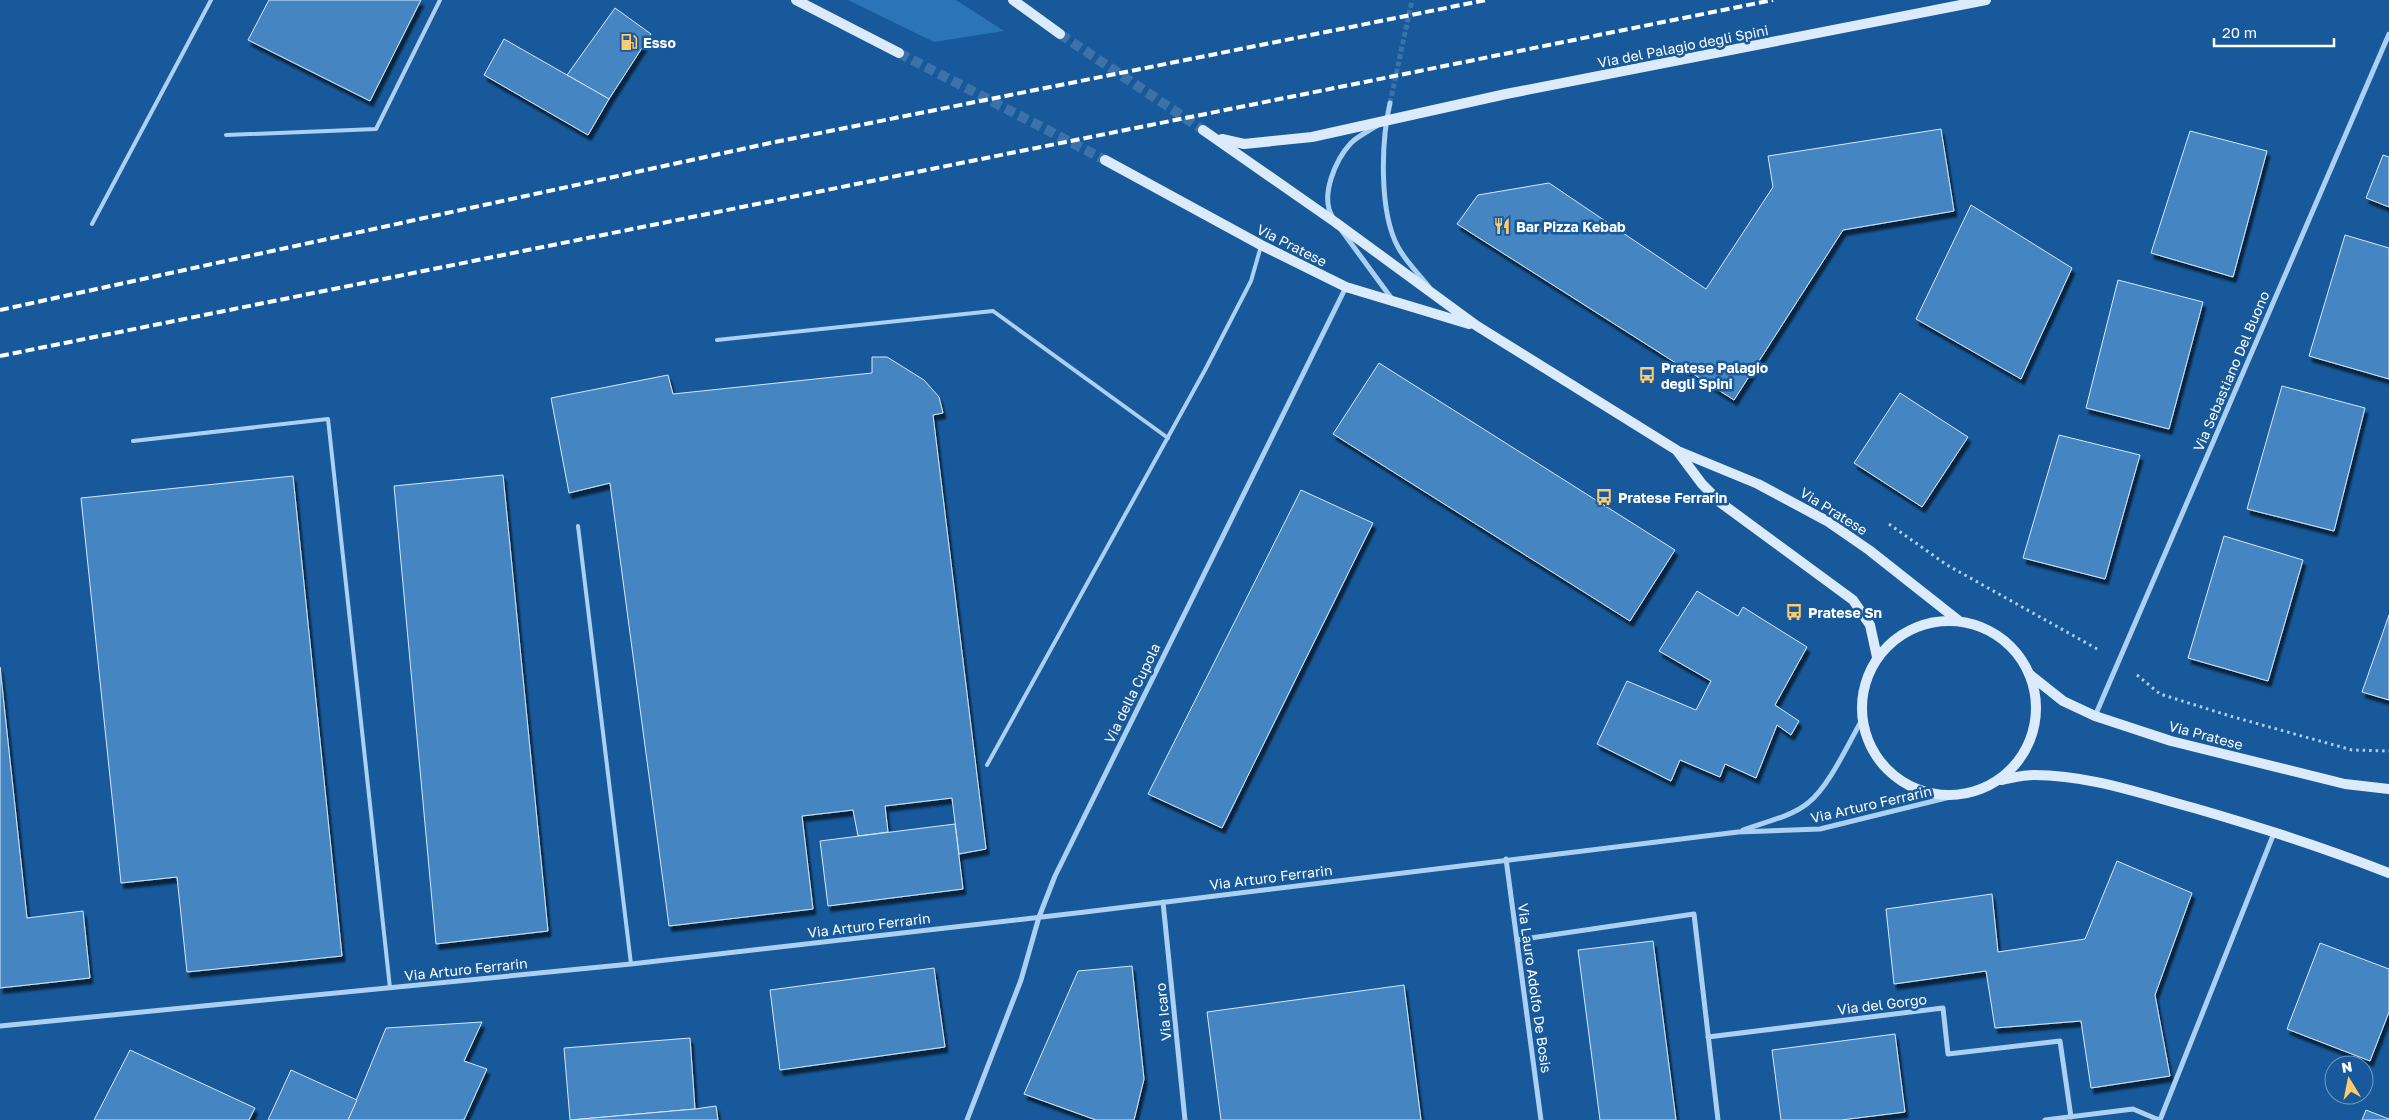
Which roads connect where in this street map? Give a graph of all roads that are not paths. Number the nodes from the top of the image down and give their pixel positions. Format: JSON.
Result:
{"nodes":[{"id":1,"x":211,"y":0,"type":"edge"},
{"id":2,"x":440,"y":0,"type":"edge"},
{"id":3,"x":796,"y":0,"type":"edge"},
{"id":4,"x":1013,"y":0,"type":"edge"},
{"id":5,"x":1986,"y":0,"type":"edge"},
{"id":6,"x":1060,"y":34,"type":"tunnel mouth"},
{"id":7,"x":2389,"y":34,"type":"edge"},
{"id":8,"x":899,"y":53,"type":"tunnel mouth"},
{"id":9,"x":1390,"y":103,"type":"tunnel mouth"},
{"id":10,"x":1386,"y":119,"type":"junction"},
{"id":11,"x":1205,"y":131,"type":"joint"},
{"id":12,"x":226,"y":135,"type":"dead end"},
{"id":13,"x":1105,"y":160,"type":"tunnel mouth"},
{"id":14,"x":1335,"y":222,"type":"junction"},
{"id":15,"x":92,"y":224,"type":"dead end"},
{"id":16,"x":1261,"y":245,"type":"junction"},
{"id":17,"x":1346,"y":287,"type":"junction"},
{"id":18,"x":1435,"y":295,"type":"junction"},
{"id":19,"x":1395,"y":302,"type":"junction"},
{"id":20,"x":1477,"y":326,"type":"junction"},
{"id":21,"x":717,"y":340,"type":"dead end"},
{"id":22,"x":1168,"y":438,"type":"junction"},
{"id":23,"x":133,"y":441,"type":"dead end"},
{"id":24,"x":1678,"y":451,"type":"junction"},
{"id":25,"x":578,"y":526,"type":"dead end"},
{"id":26,"x":1958,"y":621,"type":"junction"},
{"id":27,"x":1878,"y":656,"type":"junction"},
{"id":28,"x":2029,"y":674,"type":"junction"},
{"id":29,"x":2095,"y":716,"type":"junction"},
{"id":30,"x":1863,"y":718,"type":"junction"},
{"id":31,"x":987,"y":765,"type":"dead end"},
{"id":32,"x":2000,"y":780,"type":"junction"},
{"id":33,"x":2389,"y":789,"type":"edge"},
{"id":34,"x":1950,"y":797,"type":"junction"},
{"id":35,"x":1738,"y":832,"type":"junction"},
{"id":36,"x":2274,"y":833,"type":"junction"},
{"id":37,"x":1506,"y":859,"type":"junction"},
{"id":38,"x":2389,"y":873,"type":"edge"},
{"id":39,"x":1163,"y":902,"type":"junction"},
{"id":40,"x":1039,"y":917,"type":"junction"},
{"id":41,"x":1517,"y":940,"type":"junction"},
{"id":42,"x":631,"y":964,"type":"junction"},
{"id":43,"x":390,"y":988,"type":"junction"},
{"id":44,"x":0,"y":1026,"type":"edge"},
{"id":45,"x":1708,"y":1037,"type":"junction"},
{"id":46,"x":2071,"y":1117,"type":"junction"},
{"id":47,"x":967,"y":1120,"type":"edge"},
{"id":48,"x":1185,"y":1120,"type":"edge"},
{"id":49,"x":1541,"y":1120,"type":"edge"},
{"id":50,"x":1718,"y":1120,"type":"edge"},
{"id":51,"x":2045,"y":1120,"type":"edge"},
{"id":52,"x":2160,"y":1120,"type":"edge"}],
"edges":[{"from":1,"to":15,"type":"lane"},
{"from":2,"to":12,"type":"lane"},
{"from":3,"to":8,"type":"main road"},
{"from":4,"to":6,"type":"main road"},
{"from":5,"to":10,"type":"main road","name":"Via del Palagio degli Spini"},
{"from":7,"to":29,"type":"street","name":"Via Sebastiano Del Buono"},
{"from":9,"to":10,"type":"street"},
{"from":10,"to":11,"type":"main road","name":"Via del Palagio degli Spini"},
{"from":10,"to":14,"type":"street","name":"Via del Palagio degli Spini"},
{"from":10,"to":18,"type":"street"},
{"from":11,"to":14,"type":"main road","name":"Via Pratese"},
{"from":13,"to":16,"type":"main road","name":"Via Pratese"},
{"from":14,"to":18,"type":"main road","name":"Via Pratese"},
{"from":14,"to":19,"type":"street","name":"Via del Palagio degli Spini"},
{"from":16,"to":17,"type":"main road","name":"Via Pratese"},
{"from":16,"to":22,"type":"lane"},
{"from":17,"to":19,"type":"main road","name":"Via Pratese"},
{"from":17,"to":40,"type":"street","name":"Via della Cupola"},
{"from":18,"to":20,"type":"main road","name":"Via Pratese"},
{"from":19,"to":20,"type":"main road","name":"Via Pratese"},
{"from":20,"to":24,"type":"main road","name":"Via Pratese"},
{"from":21,"to":22,"type":"lane"},
{"from":22,"to":31,"type":"lane"},
{"from":23,"to":43,"type":"lane"},
{"from":24,"to":26,"type":"main road","name":"Via Pratese"},
{"from":24,"to":27,"type":"main road","name":"Via Pratese"},
{"from":25,"to":42,"type":"lane"},
{"from":26,"to":27,"type":"main road"},
{"from":26,"to":28,"type":"main road"},
{"from":27,"to":30,"type":"main road"},
{"from":28,"to":29,"type":"main road","name":"Via Pratese"},
{"from":28,"to":32,"type":"main road"},
{"from":29,"to":33,"type":"main road","name":"Via Pratese"},
{"from":30,"to":34,"type":"main road"},
{"from":30,"to":35,"type":"street","name":"Via Arturo Ferrarin"},
{"from":32,"to":34,"type":"main road"},
{"from":32,"to":36,"type":"main road"},
{"from":34,"to":35,"type":"street","name":"Via Arturo Ferrarin"},
{"from":35,"to":37,"type":"street","name":"Via Arturo Ferrarin"},
{"from":36,"to":38,"type":"main road"},
{"from":36,"to":52,"type":"street"},
{"from":37,"to":39,"type":"street","name":"Via Arturo Ferrarin"},
{"from":37,"to":41,"type":"street","name":"Via Lauro Adolfo De Bosis"},
{"from":39,"to":40,"type":"street","name":"Via Arturo Ferrarin"},
{"from":39,"to":48,"type":"street","name":"Via Icaro"},
{"from":40,"to":42,"type":"street","name":"Via Arturo Ferrarin"},
{"from":40,"to":47,"type":"street","name":"Via della Cupola"},
{"from":41,"to":45,"type":"street"},
{"from":41,"to":49,"type":"street","name":"Via Lauro Adolfo De Bosis"},
{"from":42,"to":43,"type":"street","name":"Via Arturo Ferrarin"},
{"from":43,"to":44,"type":"street","name":"Via Arturo Ferrarin"},
{"from":45,"to":46,"type":"street","name":"Via del Gorgo"},
{"from":45,"to":50,"type":"street"},
{"from":46,"to":51,"type":"street"},
{"from":46,"to":52,"type":"street"}]}
